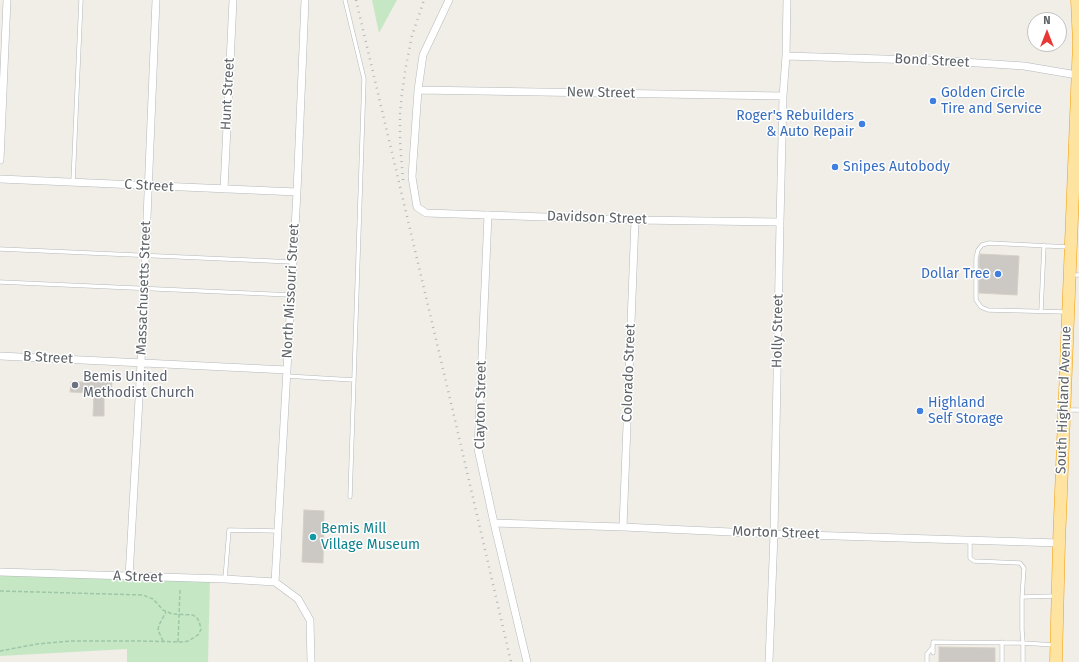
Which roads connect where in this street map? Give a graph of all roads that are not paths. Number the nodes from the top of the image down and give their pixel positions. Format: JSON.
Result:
{"nodes":[{"id":1,"x":7,"y":0,"type":"edge"},
{"id":2,"x":81,"y":0,"type":"edge"},
{"id":3,"x":156,"y":0,"type":"edge"},
{"id":4,"x":232,"y":0,"type":"edge"},
{"id":5,"x":305,"y":0,"type":"edge"},
{"id":6,"x":345,"y":0,"type":"edge"},
{"id":7,"x":449,"y":0,"type":"edge"},
{"id":8,"x":787,"y":0,"type":"edge"},
{"id":9,"x":1077,"y":0,"type":"edge"},
{"id":10,"x":1079,"y":42,"type":"edge"},
{"id":11,"x":786,"y":56,"type":"junction"},
{"id":12,"x":1078,"y":74,"type":"edge"},
{"id":13,"x":418,"y":90,"type":"junction"},
{"id":14,"x":784,"y":96,"type":"junction"},
{"id":15,"x":1077,"y":117,"type":"edge"},
{"id":16,"x":1077,"y":135,"type":"edge"},
{"id":17,"x":0,"y":160,"type":"edge"},
{"id":18,"x":0,"y":179,"type":"edge"},
{"id":19,"x":73,"y":182,"type":"junction"},
{"id":20,"x":148,"y":186,"type":"junction"},
{"id":21,"x":224,"y":189,"type":"junction"},
{"id":22,"x":297,"y":192,"type":"junction"},
{"id":23,"x":488,"y":215,"type":"junction"},
{"id":24,"x":635,"y":220,"type":"junction"},
{"id":25,"x":780,"y":222,"type":"junction"},
{"id":26,"x":1044,"y":245,"type":"junction"},
{"id":27,"x":1070,"y":247,"type":"junction"},
{"id":28,"x":0,"y":249,"type":"edge"},
{"id":29,"x":145,"y":256,"type":"junction"},
{"id":30,"x":293,"y":262,"type":"junction"},
{"id":31,"x":1074,"y":275,"type":"edge"},
{"id":32,"x":0,"y":282,"type":"edge"},
{"id":33,"x":144,"y":288,"type":"junction"},
{"id":34,"x":291,"y":295,"type":"junction"},
{"id":35,"x":1041,"y":311,"type":"junction"},
{"id":36,"x":1068,"y":312,"type":"junction"},
{"id":37,"x":0,"y":356,"type":"edge"},
{"id":38,"x":141,"y":363,"type":"junction"},
{"id":39,"x":287,"y":373,"type":"junction"},
{"id":40,"x":354,"y":380,"type":"junction"},
{"id":41,"x":1064,"y":410,"type":"junction"},
{"id":42,"x":1079,"y":410,"type":"edge"},
{"id":43,"x":350,"y":497,"type":"dead end"},
{"id":44,"x":494,"y":523,"type":"junction"},
{"id":45,"x":623,"y":527,"type":"junction"},
{"id":46,"x":278,"y":531,"type":"junction"},
{"id":47,"x":774,"y":534,"type":"junction"},
{"id":48,"x":970,"y":540,"type":"junction"},
{"id":49,"x":1058,"y":543,"type":"junction"},
{"id":50,"x":0,"y":572,"type":"edge"},
{"id":51,"x":128,"y":577,"type":"junction"},
{"id":52,"x":225,"y":579,"type":"junction"},
{"id":53,"x":275,"y":582,"type":"junction"},
{"id":54,"x":1058,"y":596,"type":"junction"},
{"id":55,"x":1022,"y":597,"type":"junction"},
{"id":56,"x":1002,"y":642,"type":"junction"},
{"id":57,"x":1023,"y":643,"type":"junction"},
{"id":58,"x":933,"y":648,"type":"junction"},
{"id":59,"x":933,"y":653,"type":"dead end"},
{"id":60,"x":1056,"y":656,"type":"edge"},
{"id":61,"x":311,"y":662,"type":"edge"},
{"id":62,"x":527,"y":662,"type":"edge"},
{"id":63,"x":769,"y":662,"type":"edge"},
{"id":64,"x":927,"y":662,"type":"edge"},
{"id":65,"x":1002,"y":662,"type":"edge"},
{"id":66,"x":1023,"y":662,"type":"edge"}],
"edges":[{"from":1,"to":17,"type":"street"},
{"from":2,"to":19,"type":"lane"},
{"from":3,"to":20,"type":"street","name":"Massachusetts Street"},
{"from":4,"to":21,"type":"street","name":"Hunt Street"},
{"from":5,"to":22,"type":"street","name":"North Missouri Street"},
{"from":6,"to":40,"type":"lane"},
{"from":7,"to":13,"type":"street"},
{"from":8,"to":11,"type":"street","name":"Holly Street"},
{"from":9,"to":10,"type":"highway","name":"South Highland Avenue"},
{"from":10,"to":12,"type":"highway","name":"South Highland Avenue"},
{"from":11,"to":12,"type":"street","name":"Bond Street"},
{"from":11,"to":14,"type":"street","name":"Holly Street"},
{"from":12,"to":15,"type":"highway","name":"South Highland Avenue"},
{"from":13,"to":14,"type":"street","name":"New Street"},
{"from":13,"to":23,"type":"street","name":"Davidson Street"},
{"from":14,"to":25,"type":"street","name":"Holly Street"},
{"from":15,"to":16,"type":"highway","name":"South Highland Avenue"},
{"from":16,"to":27,"type":"highway","name":"South Highland Avenue"},
{"from":18,"to":19,"type":"street","name":"C Street"},
{"from":19,"to":20,"type":"street","name":"C Street"},
{"from":20,"to":21,"type":"street","name":"C Street"},
{"from":20,"to":29,"type":"street","name":"Massachusetts Street"},
{"from":21,"to":22,"type":"street","name":"C Street"},
{"from":22,"to":30,"type":"street","name":"North Missouri Street"},
{"from":23,"to":24,"type":"street","name":"Davidson Street"},
{"from":23,"to":44,"type":"street","name":"Clayton Street"},
{"from":24,"to":25,"type":"street","name":"Davidson Street"},
{"from":24,"to":45,"type":"street","name":"Colorado Street"},
{"from":25,"to":47,"type":"street","name":"Holly Street"},
{"from":26,"to":27,"type":"lane"},
{"from":26,"to":35,"type":"lane"},
{"from":26,"to":35,"type":"lane"},
{"from":27,"to":31,"type":"highway","name":"South Highland Avenue"},
{"from":28,"to":29,"type":"lane"},
{"from":29,"to":30,"type":"lane"},
{"from":29,"to":33,"type":"street","name":"Massachusetts Street"},
{"from":30,"to":34,"type":"street","name":"North Missouri Street"},
{"from":31,"to":36,"type":"highway","name":"South Highland Avenue"},
{"from":32,"to":33,"type":"lane"},
{"from":33,"to":34,"type":"lane"},
{"from":33,"to":38,"type":"street","name":"Massachusetts Street"},
{"from":34,"to":39,"type":"street","name":"North Missouri Street"},
{"from":35,"to":36,"type":"lane"},
{"from":36,"to":41,"type":"highway","name":"South Highland Avenue"},
{"from":37,"to":38,"type":"street","name":"B Street"},
{"from":38,"to":39,"type":"street","name":"B Street"},
{"from":38,"to":51,"type":"street","name":"Massachusetts Street"},
{"from":39,"to":40,"type":"lane"},
{"from":39,"to":46,"type":"street","name":"North Missouri Street"},
{"from":40,"to":43,"type":"lane"},
{"from":41,"to":42,"type":"lane"},
{"from":41,"to":49,"type":"highway","name":"South Highland Avenue"},
{"from":44,"to":45,"type":"street","name":"Morton Street"},
{"from":44,"to":62,"type":"street","name":"Clayton Street"},
{"from":45,"to":47,"type":"street","name":"Morton Street"},
{"from":46,"to":52,"type":"lane"},
{"from":46,"to":53,"type":"street","name":"North Missouri Street"},
{"from":47,"to":48,"type":"street","name":"Morton Street"},
{"from":47,"to":63,"type":"street","name":"Holly Street"},
{"from":48,"to":49,"type":"street","name":"Morton Street"},
{"from":48,"to":55,"type":"lane"},
{"from":49,"to":54,"type":"highway","name":"South Highland Avenue"},
{"from":50,"to":51,"type":"street","name":"A Street"},
{"from":51,"to":52,"type":"street","name":"A Street"},
{"from":52,"to":53,"type":"street","name":"A Street"},
{"from":53,"to":61,"type":"street"},
{"from":54,"to":55,"type":"lane"},
{"from":54,"to":60,"type":"highway","name":"South Highland Avenue"},
{"from":55,"to":57,"type":"lane"},
{"from":56,"to":57,"type":"lane"},
{"from":56,"to":58,"type":"lane"},
{"from":56,"to":65,"type":"lane"},
{"from":57,"to":60,"type":"lane"},
{"from":57,"to":66,"type":"lane"},
{"from":58,"to":59,"type":"lane"},
{"from":58,"to":64,"type":"lane"}]}
